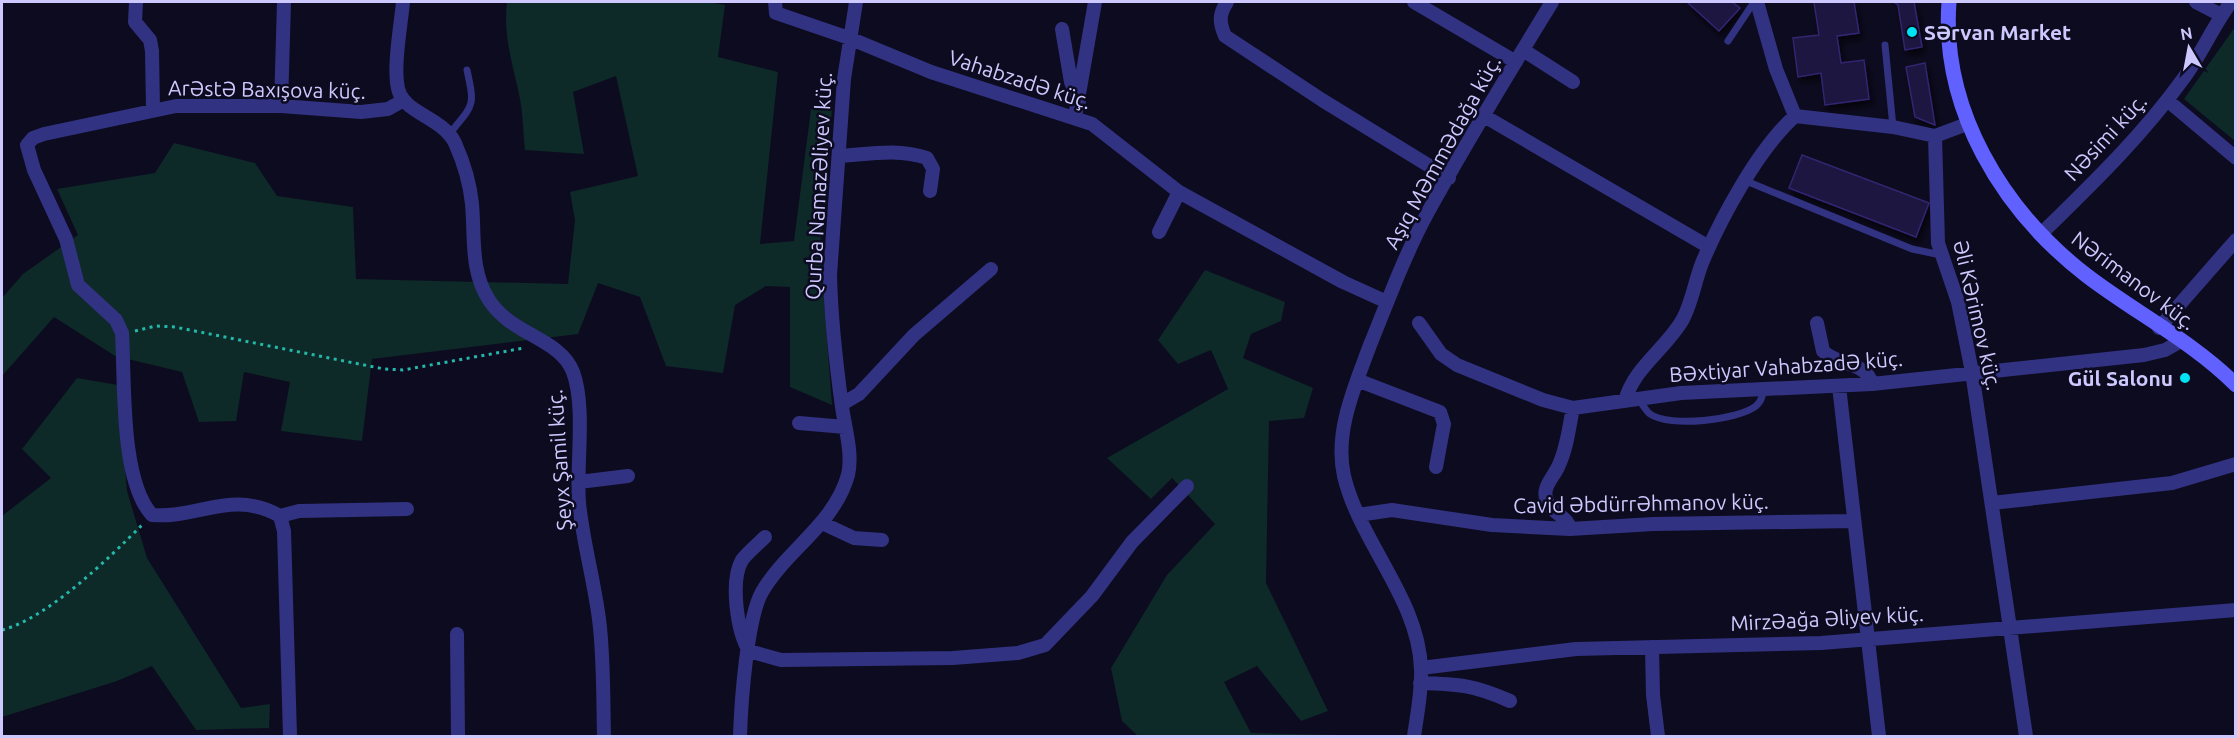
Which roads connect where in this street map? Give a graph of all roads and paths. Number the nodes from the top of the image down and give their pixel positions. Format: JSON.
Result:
{"nodes":[{"id":1,"x":136,"y":2,"type":"edge"},
{"id":2,"x":284,"y":2,"type":"edge"},
{"id":3,"x":403,"y":2,"type":"edge"},
{"id":4,"x":775,"y":2,"type":"edge"},
{"id":5,"x":856,"y":2,"type":"edge"},
{"id":6,"x":1095,"y":2,"type":"edge"},
{"id":7,"x":1227,"y":2,"type":"edge"},
{"id":8,"x":1414,"y":2,"type":"edge"},
{"id":9,"x":1552,"y":2,"type":"edge"},
{"id":10,"x":1756,"y":2,"type":"edge"},
{"id":11,"x":1949,"y":2,"type":"edge"},
{"id":12,"x":2196,"y":2,"type":"edge"},
{"id":13,"x":2231,"y":2,"type":"edge"},
{"id":14,"x":2221,"y":15,"type":"junction"},
{"id":15,"x":1062,"y":29,"type":"dead end"},
{"id":16,"x":849,"y":38,"type":"junction"},
{"id":17,"x":1728,"y":41,"type":"dead end"},
{"id":18,"x":1885,"y":45,"type":"dead end"},
{"id":19,"x":1519,"y":56,"type":"junction"},
{"id":20,"x":466,"y":70,"type":"dead end"},
{"id":21,"x":1573,"y":82,"type":"dead end"},
{"id":22,"x":404,"y":100,"type":"junction"},
{"id":23,"x":2167,"y":100,"type":"junction"},
{"id":24,"x":1079,"y":101,"type":"junction"},
{"id":25,"x":281,"y":106,"type":"junction"},
{"id":26,"x":153,"y":109,"type":"junction"},
{"id":27,"x":1484,"y":116,"type":"junction"},
{"id":28,"x":1795,"y":116,"type":"junction"},
{"id":29,"x":1075,"y":117,"type":"junction"},
{"id":30,"x":1967,"y":124,"type":"junction"},
{"id":31,"x":1893,"y":127,"type":"junction"},
{"id":32,"x":450,"y":134,"type":"junction"},
{"id":33,"x":1935,"y":136,"type":"junction"},
{"id":34,"x":838,"y":156,"type":"junction"},
{"id":35,"x":2235,"y":158,"type":"edge"},
{"id":36,"x":1449,"y":178,"type":"junction"},
{"id":37,"x":1746,"y":181,"type":"junction"},
{"id":38,"x":930,"y":191,"type":"dead end"},
{"id":39,"x":1179,"y":192,"type":"junction"},
{"id":40,"x":1159,"y":232,"type":"dead end"},
{"id":41,"x":2041,"y":234,"type":"junction"},
{"id":42,"x":2235,"y":240,"type":"edge"},
{"id":43,"x":1709,"y":248,"type":"junction"},
{"id":44,"x":1941,"y":255,"type":"junction"},
{"id":45,"x":991,"y":269,"type":"dead end"},
{"id":46,"x":1387,"y":302,"type":"junction"},
{"id":47,"x":1419,"y":323,"type":"dead end"},
{"id":48,"x":1817,"y":323,"type":"dead end"},
{"id":49,"x":2159,"y":327,"type":"junction"},
{"id":50,"x":122,"y":333,"type":"junction"},
{"id":51,"x":537,"y":339,"type":"junction"},
{"id":52,"x":2181,"y":341,"type":"junction"},
{"id":53,"x":1972,"y":372,"type":"junction"},
{"id":54,"x":1357,"y":380,"type":"junction"},
{"id":55,"x":1872,"y":384,"type":"junction"},
{"id":56,"x":2235,"y":385,"type":"edge"},
{"id":57,"x":1839,"y":386,"type":"junction"},
{"id":58,"x":1764,"y":389,"type":"junction"},
{"id":59,"x":1631,"y":400,"type":"junction"},
{"id":60,"x":842,"y":404,"type":"junction"},
{"id":61,"x":1573,"y":408,"type":"junction"},
{"id":62,"x":800,"y":423,"type":"dead end"},
{"id":63,"x":845,"y":427,"type":"junction"},
{"id":64,"x":2235,"y":464,"type":"edge"},
{"id":65,"x":1436,"y":467,"type":"dead end"},
{"id":66,"x":628,"y":476,"type":"dead end"},
{"id":67,"x":579,"y":482,"type":"junction"},
{"id":68,"x":1187,"y":486,"type":"dead end"},
{"id":69,"x":1992,"y":503,"type":"junction"},
{"id":70,"x":407,"y":509,"type":"dead end"},
{"id":71,"x":152,"y":515,"type":"junction"},
{"id":72,"x":1358,"y":515,"type":"junction"},
{"id":73,"x":280,"y":516,"type":"junction"},
{"id":74,"x":1854,"y":521,"type":"junction"},
{"id":75,"x":822,"y":523,"type":"junction"},
{"id":76,"x":1570,"y":529,"type":"junction"},
{"id":77,"x":765,"y":537,"type":"dead end"},
{"id":78,"x":882,"y":540,"type":"dead end"},
{"id":79,"x":2235,"y":610,"type":"edge"},
{"id":80,"x":2011,"y":627,"type":"junction"},
{"id":81,"x":2,"y":630,"type":"edge"},
{"id":82,"x":457,"y":634,"type":"dead end"},
{"id":83,"x":1870,"y":639,"type":"junction"},
{"id":84,"x":1652,"y":647,"type":"junction"},
{"id":85,"x":749,"y":651,"type":"junction"},
{"id":86,"x":1421,"y":668,"type":"junction"},
{"id":87,"x":1420,"y":683,"type":"junction"},
{"id":88,"x":1510,"y":701,"type":"dead end"},
{"id":89,"x":290,"y":736,"type":"edge"},
{"id":90,"x":458,"y":736,"type":"edge"},
{"id":91,"x":604,"y":736,"type":"edge"},
{"id":92,"x":740,"y":736,"type":"edge"},
{"id":93,"x":1414,"y":736,"type":"edge"},
{"id":94,"x":1658,"y":736,"type":"edge"},
{"id":95,"x":1879,"y":736,"type":"edge"},
{"id":96,"x":2026,"y":736,"type":"edge"}],
"edges":[{"from":1,"to":26,"type":"street"},
{"from":2,"to":25,"type":"street"},
{"from":3,"to":22,"type":"street"},
{"from":4,"to":16,"type":"street","name":"Vahabzadə küç."},
{"from":5,"to":16,"type":"street","name":"Qurba Namazəliyev küç."},
{"from":6,"to":24,"type":"street"},
{"from":7,"to":36,"type":"street"},
{"from":8,"to":19,"type":"street"},
{"from":9,"to":19,"type":"street","name":"Aşıq Məmmədağa küç."},
{"from":10,"to":17,"type":"lane"},
{"from":10,"to":28,"type":"street"},
{"from":11,"to":30,"type":"main road","name":"Nərimanov küç."},
{"from":12,"to":14,"type":"street"},
{"from":13,"to":14,"type":"street","name":"Nəsimi küç."},
{"from":14,"to":23,"type":"street","name":"Nəsimi küç."},
{"from":15,"to":24,"type":"street"},
{"from":16,"to":29,"type":"street","name":"Vahabzadə küç."},
{"from":16,"to":34,"type":"street","name":"Qurba Namazəliyev küç."},
{"from":18,"to":31,"type":"lane"},
{"from":19,"to":21,"type":"street"},
{"from":19,"to":27,"type":"street","name":"Aşıq Məmmədağa küç."},
{"from":20,"to":32,"type":"lane"},
{"from":22,"to":25,"type":"street","name":"Arəstə Baxışova küç."},
{"from":22,"to":32,"type":"street"},
{"from":23,"to":35,"type":"street"},
{"from":23,"to":41,"type":"street","name":"Nəsimi küç."},
{"from":24,"to":29,"type":"street"},
{"from":25,"to":26,"type":"street","name":"Arəstə Baxışova küç."},
{"from":26,"to":50,"type":"street","name":"Arəstə Baxışova küç."},
{"from":27,"to":36,"type":"street","name":"Aşıq Məmmədağa küç."},
{"from":27,"to":43,"type":"street"},
{"from":28,"to":31,"type":"street"},
{"from":28,"to":37,"type":"street"},
{"from":29,"to":39,"type":"street","name":"Vahabzadə küç."},
{"from":30,"to":33,"type":"street"},
{"from":30,"to":41,"type":"main road","name":"Nərimanov küç."},
{"from":31,"to":33,"type":"street"},
{"from":32,"to":51,"type":"street","name":"Şeyx Şamil küç."},
{"from":33,"to":44,"type":"street","name":"Əli Kərimov küç."},
{"from":34,"to":38,"type":"street"},
{"from":34,"to":60,"type":"street","name":"Qurba Namazəliyev küç."},
{"from":36,"to":46,"type":"street","name":"Aşıq Məmmədağa küç."},
{"from":37,"to":43,"type":"street"},
{"from":37,"to":44,"type":"lane"},
{"from":39,"to":40,"type":"street"},
{"from":39,"to":46,"type":"street","name":"Vahabzadə küç."},
{"from":41,"to":49,"type":"main road","name":"Nərimanov küç."},
{"from":42,"to":49,"type":"street"},
{"from":43,"to":59,"type":"street"},
{"from":44,"to":53,"type":"street","name":"Əli Kərimov küç."},
{"from":45,"to":60,"type":"street"},
{"from":46,"to":54,"type":"street","name":"Aşıq Məmmədağa küç."},
{"from":47,"to":61,"type":"street","name":"Bəxtiyar Vahabzadə küç."},
{"from":48,"to":55,"type":"street"},
{"from":49,"to":52,"type":"main road","name":"Nərimanov küç."},
{"from":50,"to":51,"type":"path"},
{"from":50,"to":71,"type":"street"},
{"from":51,"to":67,"type":"street","name":"Şeyx Şamil küç."},
{"from":52,"to":53,"type":"street","name":"Bəxtiyar Vahabzadə küç."},
{"from":52,"to":56,"type":"main road","name":"Nərimanov küç."},
{"from":53,"to":55,"type":"street","name":"Bəxtiyar Vahabzadə küç."},
{"from":53,"to":69,"type":"street","name":"Əli Kərimov küç."},
{"from":54,"to":65,"type":"street"},
{"from":54,"to":72,"type":"street","name":"Aşıq Məmmədağa küç."},
{"from":55,"to":57,"type":"street","name":"Bəxtiyar Vahabzadə küç."},
{"from":57,"to":58,"type":"street","name":"Bəxtiyar Vahabzadə küç."},
{"from":57,"to":74,"type":"street"},
{"from":58,"to":59,"type":"street","name":"Bəxtiyar Vahabzadə küç."},
{"from":58,"to":59,"type":"lane"},
{"from":59,"to":61,"type":"street","name":"Bəxtiyar Vahabzadə küç."},
{"from":60,"to":63,"type":"street","name":"Qurba Namazəliyev küç."},
{"from":61,"to":76,"type":"street"},
{"from":62,"to":63,"type":"street"},
{"from":63,"to":75,"type":"street","name":"Qurba Namazəliyev küç."},
{"from":64,"to":69,"type":"street"},
{"from":66,"to":67,"type":"street"},
{"from":67,"to":91,"type":"street","name":"Şeyx Şamil küç."},
{"from":68,"to":85,"type":"street"},
{"from":69,"to":80,"type":"street","name":"Əli Kərimov küç."},
{"from":70,"to":73,"type":"street"},
{"from":71,"to":73,"type":"street"},
{"from":71,"to":81,"type":"path"},
{"from":72,"to":76,"type":"street","name":"Cavid Əbdürrəhmanov küç."},
{"from":72,"to":86,"type":"street","name":"Aşıq Məmmədağa küç."},
{"from":73,"to":89,"type":"street"},
{"from":74,"to":76,"type":"street","name":"Cavid Əbdürrəhmanov küç."},
{"from":74,"to":83,"type":"street"},
{"from":75,"to":78,"type":"street"},
{"from":75,"to":85,"type":"street","name":"Qurba Namazəliyev küç."},
{"from":77,"to":85,"type":"street"},
{"from":79,"to":80,"type":"street","name":"Mirzəağa Əliyev küç."},
{"from":80,"to":83,"type":"street","name":"Mirzəağa Əliyev küç."},
{"from":80,"to":96,"type":"street","name":"Əli Kərimov küç."},
{"from":82,"to":90,"type":"street"},
{"from":83,"to":84,"type":"street","name":"Mirzəağa Əliyev küç."},
{"from":83,"to":95,"type":"street"},
{"from":84,"to":86,"type":"street","name":"Mirzəağa Əliyev küç."},
{"from":84,"to":94,"type":"street"},
{"from":85,"to":92,"type":"street","name":"Qurba Namazəliyev küç."},
{"from":86,"to":87,"type":"street","name":"Aşıq Məmmədağa küç."},
{"from":87,"to":88,"type":"street"},
{"from":87,"to":93,"type":"street","name":"Aşıq Məmmədağa küç."}]}
